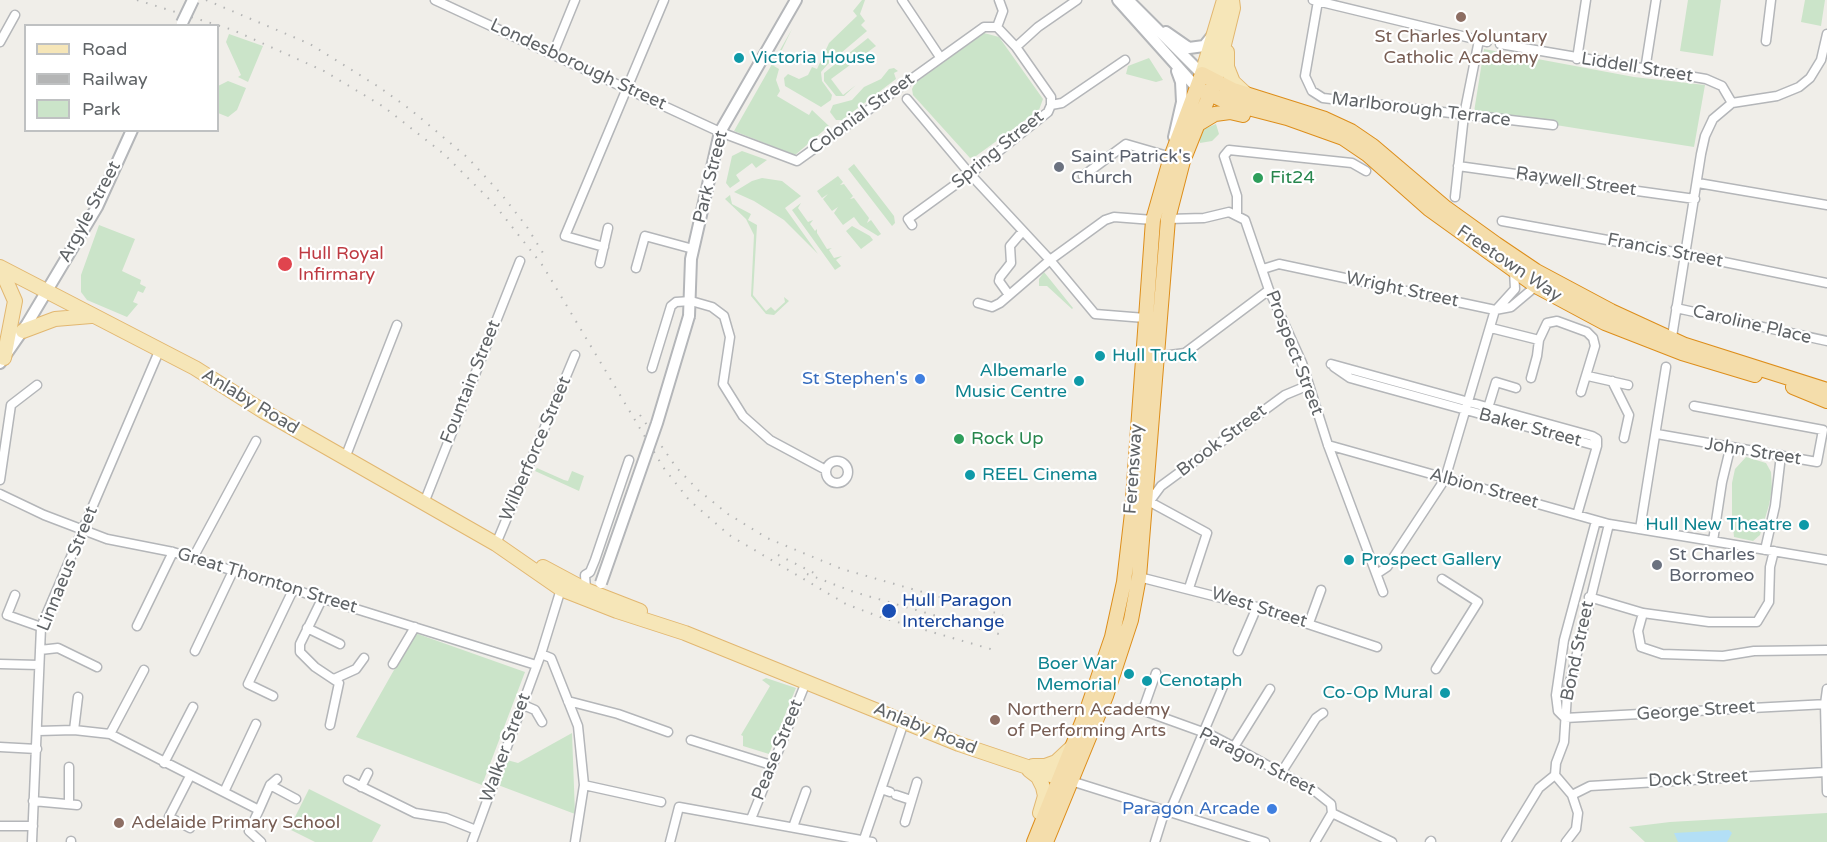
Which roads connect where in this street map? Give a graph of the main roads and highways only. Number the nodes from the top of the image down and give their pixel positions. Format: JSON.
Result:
{"nodes":[{"id":1,"x":1224,"y":0,"type":"edge"},
{"id":2,"x":1232,"y":0,"type":"edge"},
{"id":3,"x":1227,"y":32,"type":"junction"},
{"id":4,"x":1202,"y":74,"type":"junction"},
{"id":5,"x":1196,"y":87,"type":"junction"},
{"id":6,"x":1214,"y":88,"type":"junction"},
{"id":7,"x":1247,"y":95,"type":"junction"},
{"id":8,"x":1198,"y":124,"type":"junction"},
{"id":9,"x":1355,"y":147,"type":"junction"},
{"id":10,"x":0,"y":267,"type":"edge"},
{"id":11,"x":93,"y":316,"type":"junction"},
{"id":12,"x":23,"y":331,"type":"road end"},
{"id":13,"x":1671,"y":343,"type":"junction"},
{"id":14,"x":2,"y":361,"type":"edge"},
{"id":15,"x":1827,"y":390,"type":"edge"},
{"id":16,"x":1827,"y":401,"type":"edge"},
{"id":17,"x":496,"y":544,"type":"junction"},
{"id":18,"x":595,"y":592,"type":"junction"},
{"id":19,"x":1072,"y":747,"type":"junction"},
{"id":20,"x":1010,"y":762,"type":"junction"},
{"id":21,"x":1024,"y":767,"type":"junction"},
{"id":22,"x":1065,"y":779,"type":"junction"},
{"id":23,"x":1039,"y":841,"type":"edge"}],
"edges":[{"from":1,"to":4,"type":"main road"},
{"from":2,"to":3,"type":"main road"},
{"from":3,"to":6,"type":"main road"},
{"from":3,"to":7,"type":"main road"},
{"from":4,"to":5,"type":"highway","name":"Ferensway"},
{"from":4,"to":6,"type":"highway"},
{"from":5,"to":6,"type":"highway"},
{"from":5,"to":19,"type":"highway","name":"Ferensway"},
{"from":6,"to":7,"type":"highway","name":"Freetown Way"},
{"from":6,"to":8,"type":"highway","name":"Ferensway"},
{"from":6,"to":9,"type":"highway","name":"Freetown Way"},
{"from":7,"to":13,"type":"highway","name":"Freetown Way"},
{"from":8,"to":9,"type":"highway"},
{"from":8,"to":22,"type":"highway","name":"Ferensway"},
{"from":9,"to":13,"type":"highway","name":"Freetown Way"},
{"from":10,"to":11,"type":"main road","name":"Anlaby Road"},
{"from":10,"to":14,"type":"main road"},
{"from":11,"to":12,"type":"main road"},
{"from":11,"to":17,"type":"main road","name":"Anlaby Road"},
{"from":13,"to":15,"type":"highway","name":"Freetown Way"},
{"from":13,"to":16,"type":"highway","name":"Freetown Way"},
{"from":17,"to":18,"type":"main road","name":"Anlaby Road"},
{"from":17,"to":18,"type":"main road","name":"Anlaby Road"},
{"from":18,"to":20,"type":"main road","name":"Anlaby Road"},
{"from":19,"to":20,"type":"main road"},
{"from":19,"to":22,"type":"highway","name":"Ferensway"},
{"from":20,"to":21,"type":"main road","name":"Anlaby Road"},
{"from":21,"to":22,"type":"main road","name":"Anlaby Road"},
{"from":21,"to":23,"type":"main road"},
{"from":22,"to":23,"type":"highway","name":"Ferensway"}]}
